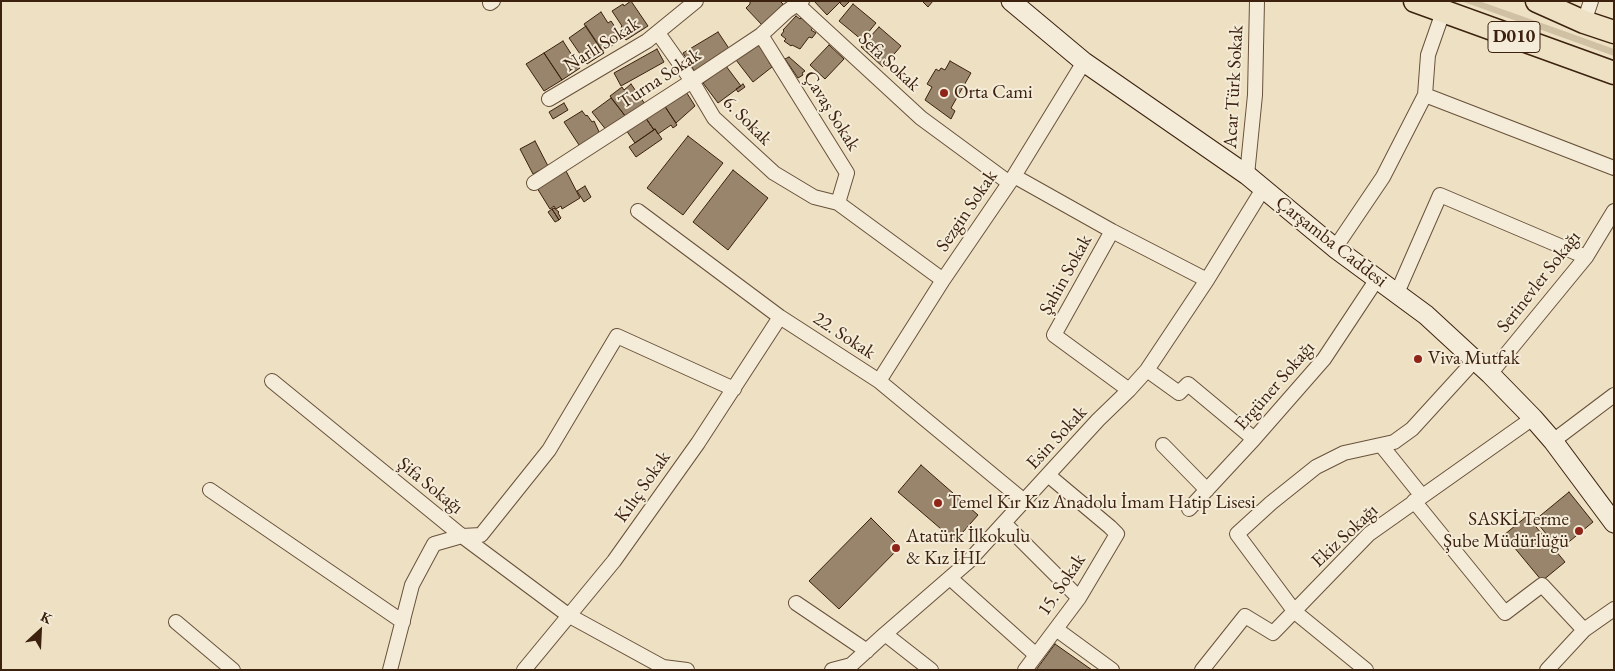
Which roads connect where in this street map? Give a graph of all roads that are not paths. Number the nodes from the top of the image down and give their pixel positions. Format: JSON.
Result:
{"nodes":[{"id":1,"x":696,"y":1,"type":"edge"},
{"id":2,"x":1011,"y":1,"type":"edge"},
{"id":3,"x":1257,"y":1,"type":"edge"},
{"id":4,"x":1415,"y":1,"type":"edge"},
{"id":5,"x":798,"y":2,"type":"edge"},
{"id":6,"x":1539,"y":2,"type":"edge"},
{"id":7,"x":1587,"y":11,"type":"edge"},
{"id":8,"x":1443,"y":12,"type":"junction"},
{"id":9,"x":658,"y":32,"type":"junction"},
{"id":10,"x":1614,"y":32,"type":"edge"},
{"id":11,"x":761,"y":35,"type":"junction"},
{"id":12,"x":1084,"y":62,"type":"junction"},
{"id":13,"x":1614,"y":72,"type":"edge"},
{"id":14,"x":692,"y":81,"type":"junction"},
{"id":15,"x":1425,"y":95,"type":"junction"},
{"id":16,"x":549,"y":99,"type":"dead end"},
{"id":17,"x":1614,"y":168,"type":"edge"},
{"id":18,"x":1247,"y":176,"type":"junction"},
{"id":19,"x":1011,"y":179,"type":"junction"},
{"id":20,"x":534,"y":183,"type":"dead end"},
{"id":21,"x":1263,"y":189,"type":"junction"},
{"id":22,"x":838,"y":203,"type":"junction"},
{"id":23,"x":638,"y":211,"type":"dead end"},
{"id":24,"x":1614,"y":211,"type":"edge"},
{"id":25,"x":1112,"y":231,"type":"junction"},
{"id":26,"x":1335,"y":248,"type":"junction"},
{"id":27,"x":1586,"y":257,"type":"junction"},
{"id":28,"x":1377,"y":279,"type":"junction"},
{"id":29,"x":943,"y":280,"type":"junction"},
{"id":30,"x":1207,"y":280,"type":"junction"},
{"id":31,"x":1397,"y":293,"type":"junction"},
{"id":32,"x":780,"y":317,"type":"junction"},
{"id":33,"x":1475,"y":360,"type":"junction"},
{"id":34,"x":1147,"y":370,"type":"junction"},
{"id":35,"x":1490,"y":374,"type":"junction"},
{"id":36,"x":272,"y":381,"type":"dead end"},
{"id":37,"x":879,"y":381,"type":"junction"},
{"id":38,"x":734,"y":389,"type":"junction"},
{"id":39,"x":1129,"y":390,"type":"junction"},
{"id":40,"x":1614,"y":395,"type":"edge"},
{"id":41,"x":1533,"y":418,"type":"junction"},
{"id":42,"x":1254,"y":439,"type":"junction"},
{"id":43,"x":1553,"y":441,"type":"junction"},
{"id":44,"x":1162,"y":445,"type":"dead end"},
{"id":45,"x":1381,"y":445,"type":"junction"},
{"id":46,"x":1048,"y":475,"type":"junction"},
{"id":47,"x":210,"y":490,"type":"dead end"},
{"id":48,"x":1207,"y":490,"type":"junction"},
{"id":49,"x":1418,"y":499,"type":"junction"},
{"id":50,"x":1024,"y":501,"type":"junction"},
{"id":51,"x":1189,"y":508,"type":"dead end"},
{"id":52,"x":1004,"y":523,"type":"junction"},
{"id":53,"x":1614,"y":524,"type":"edge"},
{"id":54,"x":462,"y":536,"type":"junction"},
{"id":55,"x":950,"y":578,"type":"junction"},
{"id":56,"x":1079,"y":598,"type":"junction"},
{"id":57,"x":796,"y":603,"type":"dead end"},
{"id":58,"x":1614,"y":610,"type":"edge"},
{"id":59,"x":1295,"y":612,"type":"junction"},
{"id":60,"x":568,"y":615,"type":"junction"},
{"id":61,"x":176,"y":622,"type":"dead end"},
{"id":62,"x":403,"y":622,"type":"junction"},
{"id":63,"x":1056,"y":629,"type":"junction"},
{"id":64,"x":1584,"y":630,"type":"junction"},
{"id":65,"x":885,"y":634,"type":"junction"},
{"id":66,"x":867,"y":651,"type":"junction"},
{"id":67,"x":1036,"y":655,"type":"junction"},
{"id":68,"x":851,"y":667,"type":"edge"},
{"id":69,"x":233,"y":670,"type":"edge"},
{"id":70,"x":390,"y":670,"type":"edge"},
{"id":71,"x":524,"y":670,"type":"edge"},
{"id":72,"x":687,"y":670,"type":"edge"},
{"id":73,"x":832,"y":670,"type":"edge"},
{"id":74,"x":931,"y":670,"type":"edge"},
{"id":75,"x":1025,"y":670,"type":"edge"},
{"id":76,"x":1112,"y":670,"type":"edge"},
{"id":77,"x":1202,"y":670,"type":"edge"},
{"id":78,"x":1366,"y":670,"type":"edge"},
{"id":79,"x":1547,"y":670,"type":"edge"}],
"edges":[{"from":1,"to":9,"type":"street","name":"Narlı Sokak"},
{"from":2,"to":12,"type":"main road","name":"Çarşamba Caddesi"},
{"from":3,"to":18,"type":"street","name":"Acar Türk Sokak"},
{"from":4,"to":8,"type":"highway","number":"D010"},
{"from":5,"to":11,"type":"street","name":"Turna Sokak"},
{"from":5,"to":19,"type":"street","name":"Sefa Sokak"},
{"from":6,"to":7,"type":"highway","number":"D010"},
{"from":7,"to":10,"type":"highway","number":"D010"},
{"from":8,"to":13,"type":"highway","number":"D010"},
{"from":8,"to":15,"type":"street"},
{"from":9,"to":14,"type":"street","name":"6. Sokak"},
{"from":9,"to":16,"type":"street","name":"Narlı Sokak"},
{"from":11,"to":14,"type":"street","name":"Turna Sokak"},
{"from":11,"to":22,"type":"street","name":"Çavaş Sokak"},
{"from":12,"to":18,"type":"main road","name":"Çarşamba Caddesi"},
{"from":12,"to":19,"type":"street","name":"Sezgin Sokak"},
{"from":14,"to":20,"type":"street","name":"Turna Sokak"},
{"from":14,"to":22,"type":"street","name":"6. Sokak"},
{"from":15,"to":17,"type":"street"},
{"from":15,"to":26,"type":"street"},
{"from":18,"to":21,"type":"main road","name":"Çarşamba Caddesi"},
{"from":19,"to":25,"type":"street","name":"Sefa Sokak"},
{"from":19,"to":29,"type":"street","name":"Sezgin Sokak"},
{"from":21,"to":26,"type":"main road","name":"Çarşamba Caddesi"},
{"from":21,"to":30,"type":"street","name":"Esin Sokak"},
{"from":22,"to":29,"type":"street"},
{"from":23,"to":32,"type":"street","name":"22. Sokak"},
{"from":24,"to":27,"type":"street","name":"Serinevler Sokağı"},
{"from":25,"to":30,"type":"street","name":"Sefa Sokak"},
{"from":25,"to":39,"type":"street","name":"Şahin Sokak"},
{"from":26,"to":28,"type":"main road","name":"Çarşamba Caddesi"},
{"from":27,"to":31,"type":"street"},
{"from":27,"to":35,"type":"street","name":"Serinevler Sokağı"},
{"from":28,"to":31,"type":"main road","name":"Çarşamba Caddesi"},
{"from":28,"to":42,"type":"street","name":"Ergüner Sokağı"},
{"from":29,"to":37,"type":"street","name":"Sezgin Sokak"},
{"from":30,"to":34,"type":"street","name":"Esin Sokak"},
{"from":31,"to":33,"type":"main road","name":"Çarşamba Caddesi"},
{"from":32,"to":37,"type":"street","name":"22. Sokak"},
{"from":32,"to":38,"type":"street","name":"Kılıç Sokak"},
{"from":33,"to":35,"type":"main road","name":"Çarşamba Caddesi"},
{"from":33,"to":45,"type":"street"},
{"from":34,"to":39,"type":"street","name":"Esin Sokak"},
{"from":34,"to":42,"type":"street"},
{"from":35,"to":41,"type":"main road","name":"Çarşamba Caddesi"},
{"from":36,"to":54,"type":"street","name":"Şifa Sokağı"},
{"from":37,"to":50,"type":"street","name":"22. Sokak"},
{"from":38,"to":54,"type":"street"},
{"from":38,"to":60,"type":"street","name":"Kılıç Sokak"},
{"from":39,"to":46,"type":"street","name":"Esin Sokak"},
{"from":40,"to":43,"type":"street"},
{"from":41,"to":43,"type":"main road","name":"Çarşamba Caddesi"},
{"from":41,"to":49,"type":"street","name":"Ekiz Sokağı"},
{"from":42,"to":48,"type":"street","name":"Ergüner Sokağı"},
{"from":43,"to":53,"type":"main road","name":"Çarşamba Caddesi"},
{"from":44,"to":48,"type":"street"},
{"from":45,"to":49,"type":"street"},
{"from":45,"to":59,"type":"street"},
{"from":46,"to":50,"type":"street","name":"Esin Sokak"},
{"from":46,"to":56,"type":"street","name":"15. Sokak"},
{"from":47,"to":62,"type":"street"},
{"from":48,"to":51,"type":"street","name":"Ergüner Sokağı"},
{"from":49,"to":59,"type":"street","name":"Ekiz Sokağı"},
{"from":49,"to":64,"type":"street"},
{"from":50,"to":52,"type":"street","name":"Esin Sokak"},
{"from":52,"to":55,"type":"street","name":"Esin Sokak"},
{"from":52,"to":56,"type":"street"},
{"from":54,"to":60,"type":"street","name":"Şifa Sokağı"},
{"from":54,"to":62,"type":"street"},
{"from":55,"to":65,"type":"street","name":"Esin Sokak"},
{"from":55,"to":67,"type":"street"},
{"from":56,"to":63,"type":"street","name":"15. Sokak"},
{"from":57,"to":66,"type":"street"},
{"from":58,"to":64,"type":"street"},
{"from":59,"to":77,"type":"street","name":"Ekiz Sokağı"},
{"from":59,"to":78,"type":"street"},
{"from":60,"to":71,"type":"street","name":"Kılıç Sokak"},
{"from":60,"to":72,"type":"street","name":"Şifa Sokağı"},
{"from":61,"to":69,"type":"street"},
{"from":62,"to":70,"type":"street"},
{"from":63,"to":67,"type":"street","name":"15. Sokak"},
{"from":63,"to":76,"type":"street"},
{"from":64,"to":79,"type":"street"},
{"from":65,"to":66,"type":"street","name":"Esin Sokak"},
{"from":65,"to":74,"type":"street"},
{"from":66,"to":68,"type":"street","name":"Esin Sokak"},
{"from":67,"to":75,"type":"street","name":"15. Sokak"},
{"from":68,"to":73,"type":"street","name":"Esin Sokak"}]}
